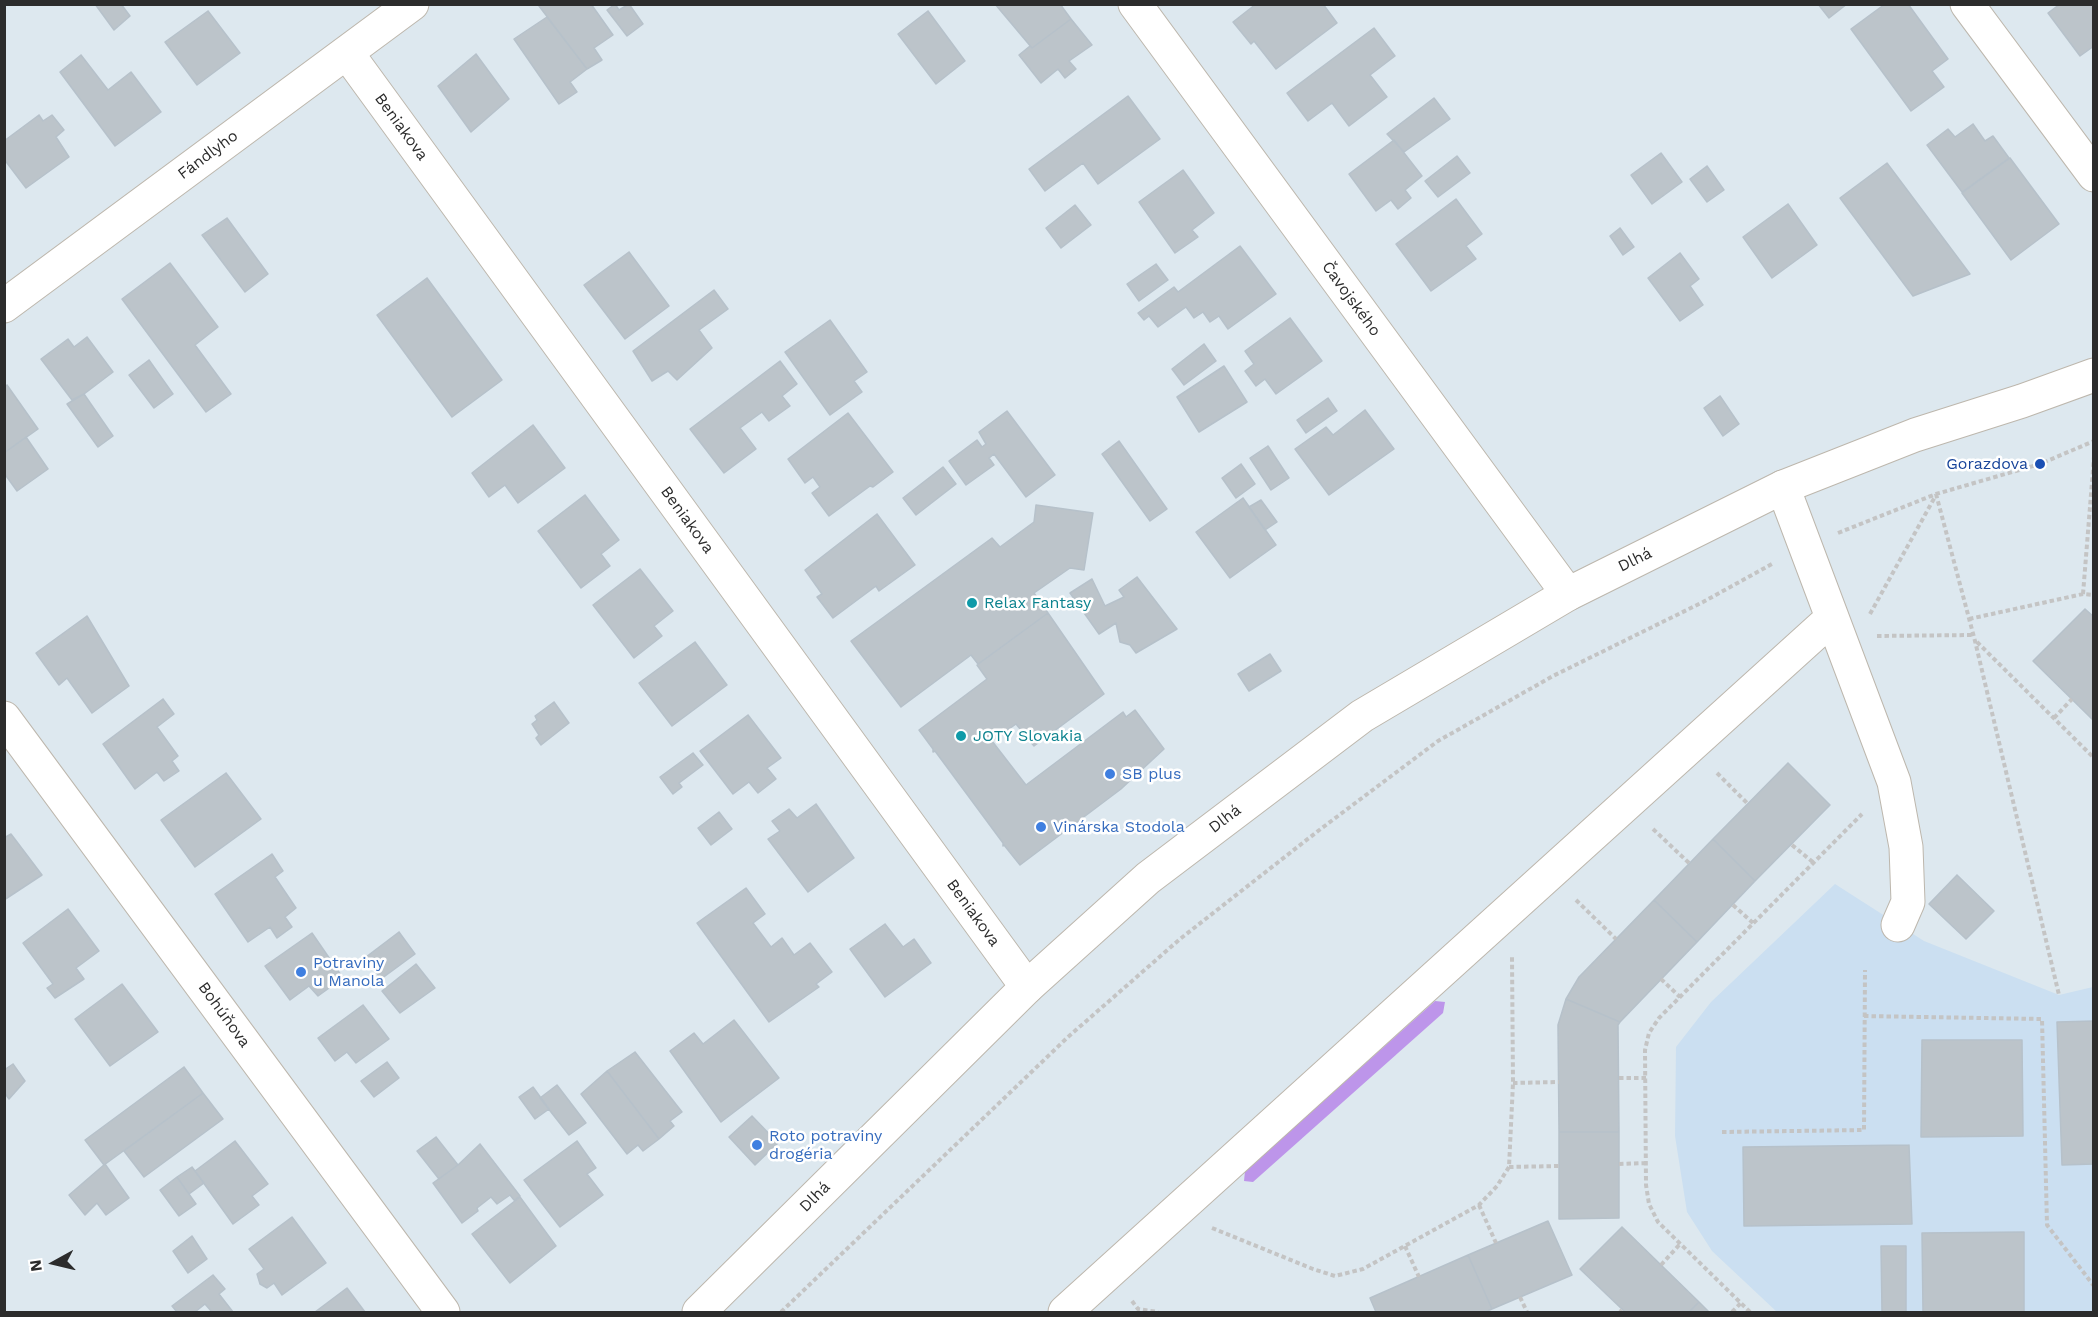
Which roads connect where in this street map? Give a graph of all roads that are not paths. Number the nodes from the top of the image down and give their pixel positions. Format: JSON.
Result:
{"nodes":[{"id":1,"x":412,"y":4,"type":"edge"},
{"id":2,"x":1135,"y":4,"type":"edge"},
{"id":3,"x":1967,"y":4,"type":"edge"},
{"id":4,"x":347,"y":53,"type":"junction"},
{"id":5,"x":2094,"y":175,"type":"edge"},
{"id":6,"x":4,"y":306,"type":"edge"},
{"id":7,"x":2094,"y":375,"type":"edge"},
{"id":8,"x":1782,"y":487,"type":"junction"},
{"id":9,"x":1568,"y":594,"type":"junction"},
{"id":10,"x":1844,"y":633,"type":"junction"},
{"id":11,"x":4,"y":718,"type":"edge"},
{"id":12,"x":1898,"y":925,"type":"dead end"},
{"id":13,"x":1027,"y":987,"type":"junction"},
{"id":14,"x":444,"y":1312,"type":"edge"},
{"id":15,"x":699,"y":1312,"type":"edge"},
{"id":16,"x":1065,"y":1312,"type":"edge"}],
"edges":[{"from":1,"to":4,"type":"street","name":"Fándlyho"},
{"from":2,"to":9,"type":"street","name":"Čavojského"},
{"from":3,"to":5,"type":"street"},
{"from":4,"to":6,"type":"street","name":"Fándlyho"},
{"from":4,"to":13,"type":"street","name":"Beniakova"},
{"from":7,"to":8,"type":"street","name":"Dlhá"},
{"from":8,"to":9,"type":"street","name":"Dlhá"},
{"from":8,"to":10,"type":"street"},
{"from":9,"to":13,"type":"street","name":"Dlhá"},
{"from":10,"to":12,"type":"street"},
{"from":10,"to":16,"type":"street"},
{"from":11,"to":14,"type":"street","name":"Bohúňova"},
{"from":13,"to":15,"type":"street","name":"Dlhá"}]}
